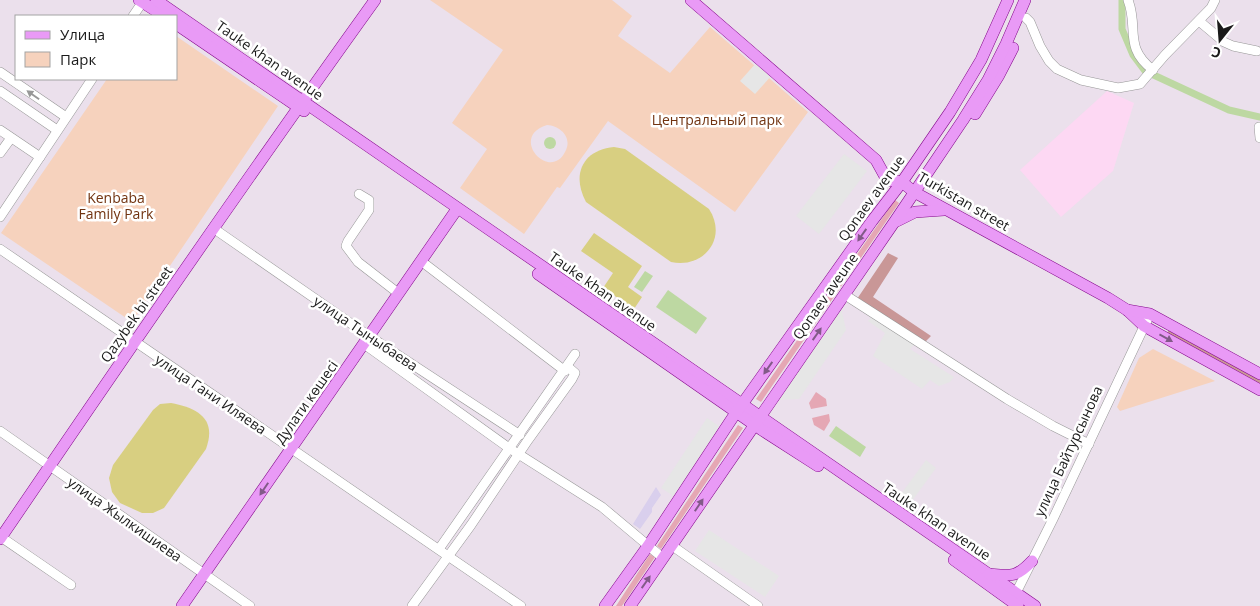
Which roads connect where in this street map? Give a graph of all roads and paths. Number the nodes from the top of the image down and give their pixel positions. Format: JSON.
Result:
{"nodes":[{"id":1,"x":156,"y":0,"type":"edge"},
{"id":2,"x":375,"y":0,"type":"edge"},
{"id":3,"x":690,"y":0,"type":"edge"},
{"id":4,"x":1000,"y":0,"type":"edge"},
{"id":5,"x":1008,"y":0,"type":"edge"},
{"id":6,"x":1025,"y":0,"type":"edge"},
{"id":7,"x":1033,"y":0,"type":"edge"},
{"id":8,"x":1128,"y":0,"type":"edge"},
{"id":9,"x":1215,"y":0,"type":"edge"},
{"id":10,"x":142,"y":1,"type":"edge"},
{"id":11,"x":134,"y":15,"type":"edge"},
{"id":12,"x":163,"y":15,"type":"edge"},
{"id":13,"x":177,"y":15,"type":"edge"},
{"id":14,"x":178,"y":16,"type":"edge"},
{"id":15,"x":1026,"y":18,"type":"junction"},
{"id":16,"x":1201,"y":19,"type":"junction"},
{"id":17,"x":178,"y":25,"type":"edge"},
{"id":18,"x":1257,"y":51,"type":"dead end"},
{"id":19,"x":1153,"y":70,"type":"junction"},
{"id":20,"x":0,"y":72,"type":"edge"},
{"id":21,"x":999,"y":75,"type":"junction"},
{"id":22,"x":91,"y":80,"type":"edge"},
{"id":23,"x":988,"y":80,"type":"junction"},
{"id":24,"x":968,"y":82,"type":"junction"},
{"id":25,"x":0,"y":91,"type":"edge"},
{"id":26,"x":300,"y":104,"type":"junction"},
{"id":27,"x":66,"y":117,"type":"junction"},
{"id":28,"x":1259,"y":127,"type":"edge"},
{"id":29,"x":0,"y":130,"type":"edge"},
{"id":30,"x":57,"y":130,"type":"junction"},
{"id":31,"x":11,"y":138,"type":"junction"},
{"id":32,"x":1260,"y":138,"type":"edge"},
{"id":33,"x":948,"y":142,"type":"junction"},
{"id":34,"x":0,"y":153,"type":"edge"},
{"id":35,"x":40,"y":157,"type":"junction"},
{"id":36,"x":876,"y":160,"type":"junction"},
{"id":37,"x":902,"y":182,"type":"junction"},
{"id":38,"x":914,"y":192,"type":"junction"},
{"id":39,"x":359,"y":194,"type":"dead end"},
{"id":40,"x":880,"y":210,"type":"junction"},
{"id":41,"x":945,"y":210,"type":"junction"},
{"id":42,"x":455,"y":212,"type":"junction"},
{"id":43,"x":0,"y":217,"type":"edge"},
{"id":44,"x":895,"y":222,"type":"junction"},
{"id":45,"x":213,"y":228,"type":"junction"},
{"id":46,"x":0,"y":249,"type":"edge"},
{"id":47,"x":421,"y":261,"type":"junction"},
{"id":48,"x":398,"y":293,"type":"junction"},
{"id":49,"x":845,"y":295,"type":"junction"},
{"id":50,"x":1127,"y":310,"type":"junction"},
{"id":51,"x":1150,"y":314,"type":"junction"},
{"id":52,"x":1144,"y":326,"type":"junction"},
{"id":53,"x":367,"y":340,"type":"junction"},
{"id":54,"x":134,"y":341,"type":"junction"},
{"id":55,"x":575,"y":354,"type":"dead end"},
{"id":56,"x":566,"y":369,"type":"junction"},
{"id":57,"x":1260,"y":374,"type":"edge"},
{"id":58,"x":1260,"y":390,"type":"edge"},
{"id":59,"x":720,"y":401,"type":"junction"},
{"id":60,"x":739,"y":408,"type":"junction"},
{"id":61,"x":757,"y":420,"type":"junction"},
{"id":62,"x":725,"y":429,"type":"junction"},
{"id":63,"x":0,"y":431,"type":"edge"},
{"id":64,"x":520,"y":435,"type":"junction"},
{"id":65,"x":1088,"y":444,"type":"junction"},
{"id":66,"x":509,"y":448,"type":"junction"},
{"id":67,"x":292,"y":449,"type":"junction"},
{"id":68,"x":520,"y":454,"type":"junction"},
{"id":69,"x":50,"y":466,"type":"junction"},
{"id":70,"x":1,"y":538,"type":"edge"},
{"id":71,"x":671,"y":545,"type":"junction"},
{"id":72,"x":648,"y":546,"type":"junction"},
{"id":73,"x":438,"y":549,"type":"junction"},
{"id":74,"x":448,"y":556,"type":"junction"},
{"id":75,"x":663,"y":558,"type":"junction"},
{"id":76,"x":1032,"y":561,"type":"junction"},
{"id":77,"x":989,"y":574,"type":"junction"},
{"id":78,"x":203,"y":575,"type":"junction"},
{"id":79,"x":71,"y":585,"type":"dead end"},
{"id":80,"x":1013,"y":602,"type":"edge"},
{"id":81,"x":182,"y":606,"type":"edge"},
{"id":82,"x":250,"y":606,"type":"edge"},
{"id":83,"x":412,"y":606,"type":"edge"},
{"id":84,"x":521,"y":606,"type":"edge"},
{"id":85,"x":605,"y":606,"type":"edge"},
{"id":86,"x":630,"y":606,"type":"edge"},
{"id":87,"x":758,"y":606,"type":"edge"},
{"id":88,"x":1034,"y":606,"type":"edge"}],
"edges":[{"from":1,"to":13,"type":"main road","name":"Tauke khan avenue"},
{"from":2,"to":26,"type":"main road","name":"Qazybek bi street"},
{"from":3,"to":36,"type":"main road","name":"Turkistan street"},
{"from":4,"to":24,"type":"main road"},
{"from":5,"to":24,"type":"main road","name":"Qonaev avenue"},
{"from":6,"to":23,"type":"main road"},
{"from":7,"to":15,"type":"main road"},
{"from":8,"to":19,"type":"street"},
{"from":9,"to":16,"type":"street"},
{"from":10,"to":11,"type":"street"},
{"from":10,"to":12,"type":"main road"},
{"from":14,"to":26,"type":"main road","name":"Tauke khan avenue"},
{"from":15,"to":19,"type":"street"},
{"from":15,"to":21,"type":"main road"},
{"from":16,"to":18,"type":"street"},
{"from":16,"to":19,"type":"street"},
{"from":17,"to":26,"type":"main road","name":"Tauke khan avenue"},
{"from":27,"to":20,"type":"street","one_way":true},
{"from":21,"to":23,"type":"main road"},
{"from":21,"to":33,"type":"main road"},
{"from":22,"to":27,"type":"street"},
{"from":23,"to":33,"type":"main road"},
{"from":24,"to":37,"type":"main road","name":"Qonaev avenue"},
{"from":25,"to":30,"type":"street"},
{"from":26,"to":42,"type":"main road","name":"Tauke khan avenue"},
{"from":26,"to":45,"type":"main road","name":"Qazybek bi street"},
{"from":27,"to":30,"type":"street"},
{"from":28,"to":32,"type":"street"},
{"from":29,"to":31,"type":"street"},
{"from":30,"to":35,"type":"street"},
{"from":31,"to":34,"type":"street"},
{"from":31,"to":35,"type":"street"},
{"from":33,"to":38,"type":"main road"},
{"from":35,"to":43,"type":"street"},
{"from":36,"to":37,"type":"main road","name":"Turkistan street"},
{"from":36,"to":40,"type":"main road"},
{"from":37,"to":38,"type":"main road","name":"Turkistan street"},
{"from":37,"to":40,"type":"main road","name":"Qonaev avenue"},
{"from":38,"to":41,"type":"main road","name":"Turkistan street"},
{"from":38,"to":44,"type":"main road","name":"Qonaev aveune"},
{"from":39,"to":48,"type":"street"},
{"from":40,"to":60,"type":"main road","name":"Qonaev avenue","one_way":true},
{"from":41,"to":44,"type":"main road"},
{"from":41,"to":50,"type":"main road","name":"Turkistan street"},
{"from":42,"to":47,"type":"main road","name":"Дулати көшесі"},
{"from":42,"to":59,"type":"main road","name":"Tauke khan avenue"},
{"from":42,"to":60,"type":"main road","name":"Tauke khan avenue"},
{"from":44,"to":49,"type":"main road","name":"Qonaev aveune"},
{"from":45,"to":53,"type":"street","name":"улица Тыныбаева"},
{"from":45,"to":54,"type":"main road","name":"Qazybek bi street"},
{"from":46,"to":54,"type":"street","name":"улица Гани Иляева"},
{"from":47,"to":48,"type":"main road","name":"Дулати көшесі"},
{"from":47,"to":56,"type":"street"},
{"from":48,"to":53,"type":"main road","name":"Дулати көшесі"},
{"from":61,"to":49,"type":"main road","name":"Qonaev aveune","one_way":true},
{"from":49,"to":65,"type":"street"},
{"from":50,"to":51,"type":"main road"},
{"from":50,"to":52,"type":"main road"},
{"from":51,"to":52,"type":"street","name":"улица Байтурсынова"},
{"from":51,"to":57,"type":"main road"},
{"from":52,"to":58,"type":"main road","one_way":true},
{"from":52,"to":65,"type":"street","name":"улица Байтурсынова"},
{"from":53,"to":64,"type":"street","name":"улица Тыныбаева"},
{"from":53,"to":66,"type":"street","name":"улица Тыныбаева"},
{"from":53,"to":67,"type":"main road","name":"Дулати көшесі"},
{"from":54,"to":67,"type":"street","name":"улица Гани Иляева"},
{"from":54,"to":69,"type":"main road","name":"Qazybek bi street"},
{"from":55,"to":56,"type":"street"},
{"from":56,"to":64,"type":"street"},
{"from":56,"to":68,"type":"street"},
{"from":59,"to":60,"type":"main road","name":"Tauke khan avenue"},
{"from":59,"to":62,"type":"main road"},
{"from":60,"to":61,"type":"main road","name":"Tauke khan avenue"},
{"from":60,"to":62,"type":"main road","name":"Qonaev avenue"},
{"from":71,"to":61,"type":"main road","one_way":true},
{"from":61,"to":77,"type":"main road","name":"Tauke khan avenue"},
{"from":61,"to":80,"type":"main road","name":"Tauke khan avenue"},
{"from":62,"to":72,"type":"main road"},
{"from":63,"to":69,"type":"street","name":"улица Жылкишиева"},
{"from":64,"to":66,"type":"street"},
{"from":65,"to":76,"type":"street","name":"улица Байтурсынова"},
{"from":66,"to":68,"type":"street","name":"улица Тыныбаева"},
{"from":66,"to":73,"type":"street"},
{"from":67,"to":73,"type":"street","name":"улица Гани Иляева"},
{"from":67,"to":78,"type":"main road","name":"Дулати көшесі","one_way":true},
{"from":68,"to":72,"type":"street","name":"улица Тыныбаева"},
{"from":68,"to":74,"type":"street"},
{"from":69,"to":70,"type":"main road","name":"Qazybek bi street"},
{"from":69,"to":78,"type":"street","name":"улица Жылкишиева"},
{"from":70,"to":79,"type":"street"},
{"from":71,"to":75,"type":"main road"},
{"from":71,"to":87,"type":"street"},
{"from":72,"to":75,"type":"street","name":"улица Тыныбаева"},
{"from":72,"to":85,"type":"main road"},
{"from":73,"to":74,"type":"street","name":"улица Гани Иляева"},
{"from":74,"to":83,"type":"street"},
{"from":74,"to":84,"type":"street","name":"улица Гани Иляева"},
{"from":86,"to":75,"type":"main road","one_way":true},
{"from":76,"to":77,"type":"main road"},
{"from":76,"to":80,"type":"street","name":"улица Байтурсынова"},
{"from":77,"to":80,"type":"main road","name":"Tauke khan avenue"},
{"from":78,"to":81,"type":"main road","name":"Дулати көшесі"},
{"from":78,"to":82,"type":"street","name":"улица Жылкишиева"},
{"from":80,"to":88,"type":"main road","name":"Tauke khan avenue"}]}
